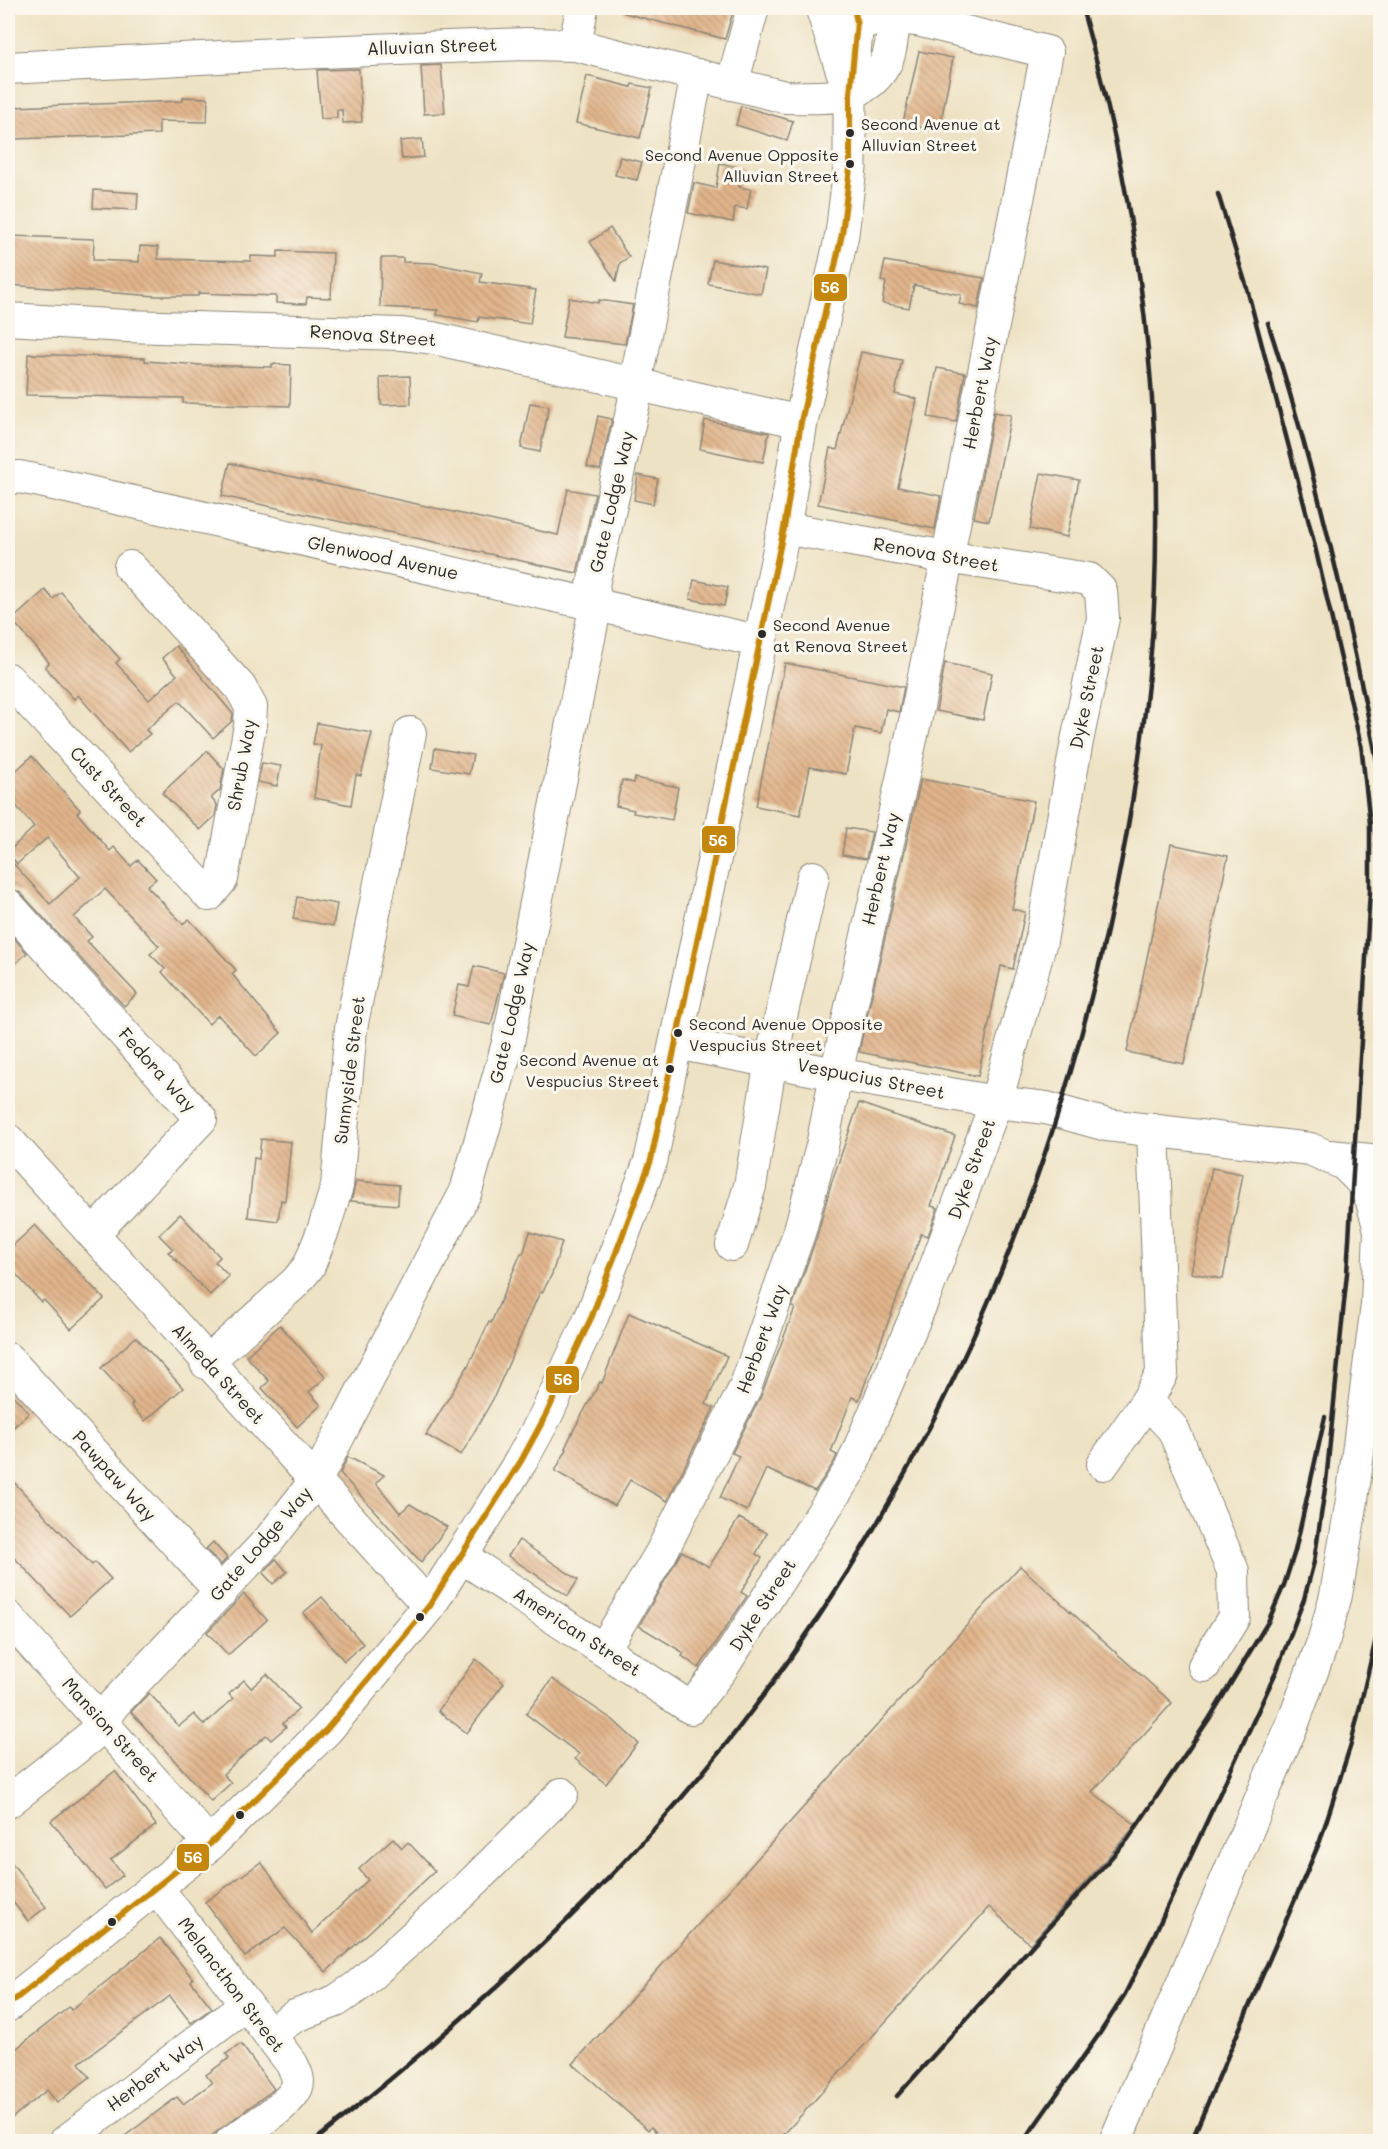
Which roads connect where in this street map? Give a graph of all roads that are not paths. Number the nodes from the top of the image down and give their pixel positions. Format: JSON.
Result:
{"nodes":[{"id":1,"x":582,"y":8,"type":"edge"},
{"id":2,"x":753,"y":8,"type":"edge"},
{"id":3,"x":822,"y":8,"type":"edge"},
{"id":4,"x":855,"y":15,"type":"edge"},
{"id":5,"x":895,"y":18,"type":"junction"},
{"id":6,"x":575,"y":45,"type":"junction"},
{"id":7,"x":8,"y":68,"type":"edge"},
{"id":8,"x":698,"y":75,"type":"junction"},
{"id":9,"x":732,"y":84,"type":"junction"},
{"id":10,"x":850,"y":94,"type":"junction"},
{"id":11,"x":8,"y":319,"type":"edge"},
{"id":12,"x":635,"y":384,"type":"junction"},
{"id":13,"x":801,"y":422,"type":"junction"},
{"id":14,"x":8,"y":479,"type":"edge"},
{"id":15,"x":784,"y":528,"type":"junction"},
{"id":16,"x":946,"y":557,"type":"junction"},
{"id":17,"x":130,"y":567,"type":"dead end"},
{"id":18,"x":1089,"y":579,"type":"joint"},
{"id":19,"x":596,"y":603,"type":"junction"},
{"id":20,"x":758,"y":641,"type":"junction"},
{"id":21,"x":8,"y":679,"type":"edge"},
{"id":22,"x":410,"y":733,"type":"dead end"},
{"id":23,"x":813,"y":877,"type":"dead end"},
{"id":24,"x":209,"y":895,"type":"joint"},
{"id":25,"x":8,"y":905,"type":"edge"},
{"id":26,"x":676,"y":1043,"type":"junction"},
{"id":27,"x":771,"y":1060,"type":"junction"},
{"id":28,"x":836,"y":1074,"type":"junction"},
{"id":29,"x":996,"y":1102,"type":"junction"},
{"id":30,"x":1153,"y":1130,"type":"junction"},
{"id":31,"x":8,"y":1140,"type":"edge"},
{"id":32,"x":1329,"y":1156,"type":"junction"},
{"id":33,"x":1380,"y":1161,"type":"edge"},
{"id":34,"x":94,"y":1233,"type":"junction"},
{"id":35,"x":732,"y":1245,"type":"dead end"},
{"id":36,"x":8,"y":1359,"type":"edge"},
{"id":37,"x":206,"y":1363,"type":"junction"},
{"id":38,"x":1148,"y":1401,"type":"junction"},
{"id":39,"x":1103,"y":1464,"type":"dead end"},
{"id":40,"x":316,"y":1480,"type":"junction"},
{"id":41,"x":462,"y":1557,"type":"junction"},
{"id":42,"x":221,"y":1592,"type":"junction"},
{"id":43,"x":429,"y":1606,"type":"junction"},
{"id":44,"x":8,"y":1617,"type":"edge"},
{"id":45,"x":604,"y":1649,"type":"junction"},
{"id":46,"x":1204,"y":1666,"type":"dead end"},
{"id":47,"x":691,"y":1708,"type":"joint"},
{"id":48,"x":102,"y":1720,"type":"junction"},
{"id":49,"x":562,"y":1794,"type":"dead end"},
{"id":50,"x":8,"y":1802,"type":"edge"},
{"id":51,"x":210,"y":1844,"type":"junction"},
{"id":52,"x":157,"y":1888,"type":"junction"},
{"id":53,"x":246,"y":2004,"type":"junction"},
{"id":54,"x":8,"y":2005,"type":"edge"},
{"id":55,"x":269,"y":2034,"type":"junction"},
{"id":56,"x":65,"y":2142,"type":"edge"},
{"id":57,"x":231,"y":2142,"type":"edge"},
{"id":58,"x":1115,"y":2142,"type":"edge"}],
"edges":[{"from":1,"to":6,"type":"street"},
{"from":2,"to":9,"type":"street"},
{"from":3,"to":10,"type":"main road"},
{"from":4,"to":5,"type":"street"},
{"from":4,"to":10,"type":"main road"},
{"from":5,"to":10,"type":"street"},
{"from":5,"to":16,"type":"street","name":"Herbert Way"},
{"from":6,"to":7,"type":"street","name":"Alluvian Street"},
{"from":6,"to":8,"type":"street","name":"Alluvian Street"},
{"from":8,"to":9,"type":"street","name":"Alluvian Street"},
{"from":8,"to":12,"type":"street","name":"Gate Lodge Way"},
{"from":9,"to":10,"type":"street","name":"Alluvian Street"},
{"from":10,"to":13,"type":"main road"},
{"from":11,"to":12,"type":"street","name":"Renova Street"},
{"from":12,"to":13,"type":"street","name":"Renova Street"},
{"from":12,"to":19,"type":"street","name":"Gate Lodge Way"},
{"from":13,"to":15,"type":"main road"},
{"from":14,"to":19,"type":"street","name":"Glenwood Avenue"},
{"from":15,"to":16,"type":"street","name":"Renova Street"},
{"from":15,"to":20,"type":"main road"},
{"from":16,"to":18,"type":"street","name":"Renova Street"},
{"from":16,"to":28,"type":"street","name":"Herbert Way"},
{"from":17,"to":24,"type":"street","name":"Shrub Way"},
{"from":18,"to":29,"type":"street","name":"Dyke Street"},
{"from":19,"to":20,"type":"street","name":"Glenwood Avenue"},
{"from":19,"to":40,"type":"street","name":"Gate Lodge Way"},
{"from":20,"to":26,"type":"main road"},
{"from":21,"to":24,"type":"street","name":"Cust Street"},
{"from":22,"to":37,"type":"street","name":"Sunnyside Street"},
{"from":23,"to":27,"type":"street"},
{"from":25,"to":34,"type":"street","name":"Fedora Way"},
{"from":26,"to":27,"type":"street","name":"Vespucius Street"},
{"from":26,"to":41,"type":"main road"},
{"from":27,"to":28,"type":"street","name":"Vespucius Street"},
{"from":27,"to":35,"type":"street"},
{"from":28,"to":29,"type":"street","name":"Vespucius Street"},
{"from":28,"to":45,"type":"street","name":"Herbert Way"},
{"from":29,"to":30,"type":"street","name":"Vespucius Street"},
{"from":29,"to":47,"type":"street","name":"Dyke Street"},
{"from":30,"to":32,"type":"street","name":"Vespucius Street"},
{"from":30,"to":38,"type":"street"},
{"from":31,"to":34,"type":"street","name":"Almeda Street"},
{"from":32,"to":33,"type":"street"},
{"from":32,"to":58,"type":"street"},
{"from":34,"to":37,"type":"street","name":"Almeda Street"},
{"from":36,"to":42,"type":"street","name":"Pawpaw Way"},
{"from":37,"to":40,"type":"street","name":"Almeda Street"},
{"from":38,"to":39,"type":"street"},
{"from":38,"to":46,"type":"street"},
{"from":40,"to":42,"type":"street","name":"Gate Lodge Way"},
{"from":40,"to":43,"type":"street","name":"Almeda Street"},
{"from":41,"to":43,"type":"main road"},
{"from":41,"to":45,"type":"street","name":"American Street"},
{"from":42,"to":48,"type":"street","name":"Gate Lodge Way"},
{"from":43,"to":51,"type":"main road"},
{"from":44,"to":48,"type":"street","name":"Mansion Street"},
{"from":45,"to":47,"type":"street","name":"American Street"},
{"from":48,"to":50,"type":"street","name":"Gate Lodge Way"},
{"from":48,"to":51,"type":"street","name":"Mansion Street"},
{"from":49,"to":55,"type":"street"},
{"from":51,"to":52,"type":"main road"},
{"from":52,"to":53,"type":"street","name":"Melancthon Street"},
{"from":52,"to":54,"type":"main road"},
{"from":53,"to":55,"type":"street","name":"Melancthon Street"},
{"from":53,"to":56,"type":"street","name":"Herbert Way"},
{"from":55,"to":57,"type":"street","name":"Melancthon Street"}]}
